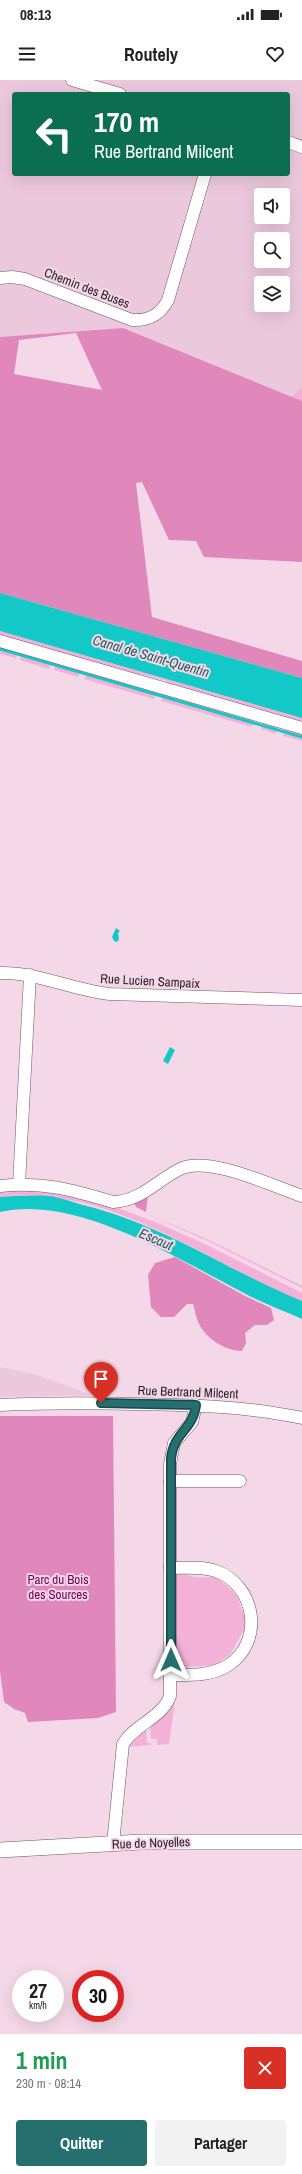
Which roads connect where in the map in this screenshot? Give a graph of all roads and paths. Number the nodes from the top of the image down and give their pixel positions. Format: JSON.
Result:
{"nodes":[{"id":1,"x":72,"y":80,"type":"edge"},
{"id":2,"x":113,"y":92,"type":"edge"},
{"id":3,"x":290,"y":143,"type":"edge"},
{"id":4,"x":302,"y":147,"type":"edge"},
{"id":5,"x":204,"y":176,"type":"edge"},
{"id":6,"x":0,"y":278,"type":"edge"},
{"id":7,"x":0,"y":641,"type":"edge"},
{"id":8,"x":302,"y":728,"type":"edge"},
{"id":9,"x":0,"y":973,"type":"edge"},
{"id":10,"x":30,"y":975,"type":"junction"},
{"id":11,"x":302,"y":1000,"type":"edge"},
{"id":12,"x":19,"y":1184,"type":"junction"},
{"id":13,"x":0,"y":1186,"type":"edge"},
{"id":14,"x":302,"y":1196,"type":"edge"},
{"id":15,"x":0,"y":1405,"type":"edge"},
{"id":16,"x":196,"y":1405,"type":"junction"},
{"id":17,"x":302,"y":1418,"type":"edge"},
{"id":18,"x":170,"y":1481,"type":"junction"},
{"id":19,"x":240,"y":1481,"type":"dead end"},
{"id":20,"x":170,"y":1568,"type":"junction"},
{"id":21,"x":171,"y":1675,"type":"junction"},
{"id":22,"x":302,"y":1842,"type":"edge"},
{"id":23,"x":113,"y":1844,"type":"junction"},
{"id":24,"x":0,"y":1850,"type":"edge"}],
"edges":[{"from":1,"to":2,"type":"street"},
{"from":3,"to":4,"type":"street"},
{"from":5,"to":6,"type":"street","name":"Chemin des Buses"},
{"from":7,"to":8,"type":"street"},
{"from":9,"to":10,"type":"street","name":"Rue Lucien Sampaix"},
{"from":10,"to":11,"type":"street","name":"Rue Lucien Sampaix"},
{"from":10,"to":12,"type":"street"},
{"from":12,"to":13,"type":"street"},
{"from":12,"to":14,"type":"street"},
{"from":15,"to":16,"type":"street","name":"Rue Bertrand Milcent"},
{"from":16,"to":17,"type":"street","name":"Rue Bertrand Milcent"},
{"from":16,"to":18,"type":"street"},
{"from":18,"to":19,"type":"street"},
{"from":18,"to":20,"type":"street"},
{"from":20,"to":21,"type":"street"},
{"from":20,"to":21,"type":"street"},
{"from":21,"to":23,"type":"street"},
{"from":22,"to":23,"type":"street","name":"Rue de Noyelles"},
{"from":23,"to":24,"type":"street","name":"Rue de Noyelles"}]}
